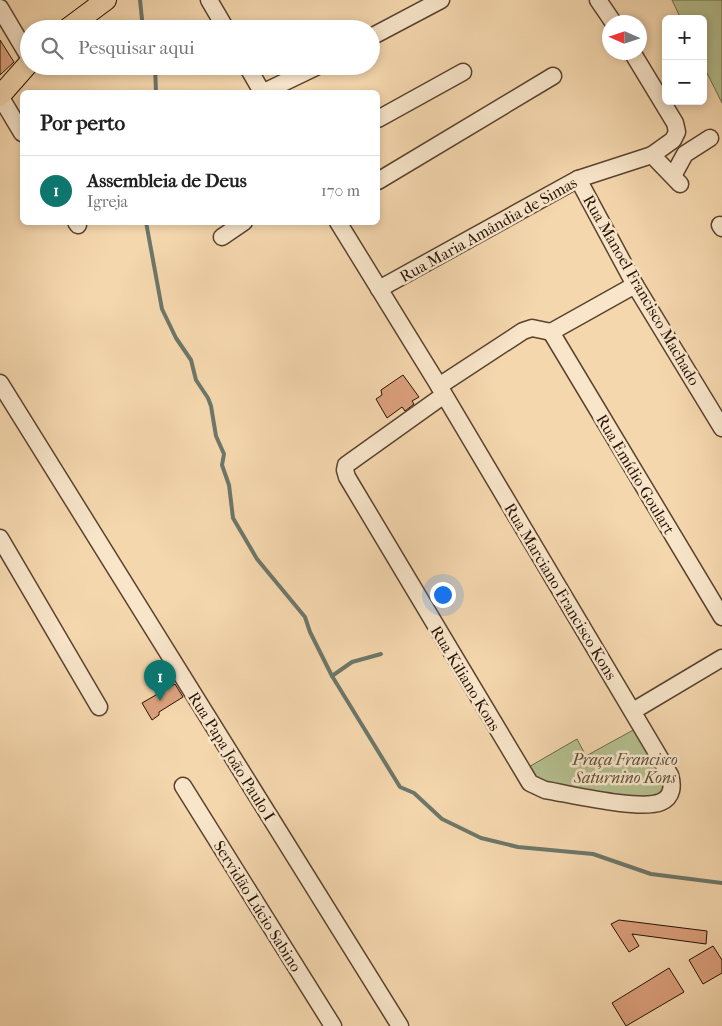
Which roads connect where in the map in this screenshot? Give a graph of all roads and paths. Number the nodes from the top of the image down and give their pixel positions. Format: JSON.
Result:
{"nodes":[{"id":1,"x":106,"y":0,"type":"edge"},
{"id":2,"x":209,"y":0,"type":"edge"},
{"id":3,"x":441,"y":0,"type":"edge"},
{"id":4,"x":598,"y":0,"type":"edge"},
{"id":5,"x":0,"y":8,"type":"edge"},
{"id":6,"x":608,"y":15,"type":"edge"},
{"id":7,"x":79,"y":20,"type":"edge"},
{"id":8,"x":221,"y":20,"type":"edge"},
{"id":9,"x":380,"y":32,"type":"edge"},
{"id":10,"x":20,"y":42,"type":"edge"},
{"id":11,"x":637,"y":60,"type":"edge"},
{"id":12,"x":462,"y":72,"type":"dead end"},
{"id":13,"x":20,"y":73,"type":"edge"},
{"id":14,"x":253,"y":75,"type":"edge"},
{"id":15,"x":299,"y":75,"type":"edge"},
{"id":16,"x":553,"y":76,"type":"dead end"},
{"id":17,"x":262,"y":90,"type":"edge"},
{"id":18,"x":267,"y":90,"type":"edge"},
{"id":19,"x":0,"y":96,"type":"edge"},
{"id":20,"x":380,"y":118,"type":"edge"},
{"id":21,"x":20,"y":130,"type":"edge"},
{"id":22,"x":710,"y":138,"type":"dead end"},
{"id":23,"x":652,"y":155,"type":"junction"},
{"id":24,"x":578,"y":178,"type":"junction"},
{"id":25,"x":380,"y":180,"type":"edge"},
{"id":26,"x":240,"y":225,"type":"edge"},
{"id":27,"x":340,"y":225,"type":"edge"},
{"id":28,"x":222,"y":237,"type":"dead end"},
{"id":29,"x":635,"y":285,"type":"junction"},
{"id":30,"x":379,"y":289,"type":"junction"},
{"id":31,"x":551,"y":332,"type":"junction"},
{"id":32,"x":0,"y":383,"type":"edge"},
{"id":33,"x":442,"y":390,"type":"junction"},
{"id":34,"x":722,"y":428,"type":"edge"},
{"id":35,"x":0,"y":538,"type":"edge"},
{"id":36,"x":722,"y":617,"type":"edge"},
{"id":37,"x":722,"y":658,"type":"edge"},
{"id":38,"x":99,"y":707,"type":"dead end"},
{"id":39,"x":633,"y":711,"type":"junction"},
{"id":40,"x":183,"y":786,"type":"dead end"},
{"id":41,"x":672,"y":788,"type":"joint"},
{"id":42,"x":333,"y":1026,"type":"edge"},
{"id":43,"x":400,"y":1026,"type":"edge"}],
"edges":[{"from":1,"to":7,"type":"main road"},
{"from":2,"to":8,"type":"street"},
{"from":3,"to":9,"type":"street"},
{"from":4,"to":6,"type":"street"},
{"from":5,"to":10,"type":"street"},
{"from":11,"to":23,"type":"street","name":"Rua Maria Amândia de Simas"},
{"from":12,"to":20,"type":"street"},
{"from":13,"to":19,"type":"main road"},
{"from":14,"to":17,"type":"street"},
{"from":15,"to":18,"type":"street"},
{"from":16,"to":25,"type":"street"},
{"from":19,"to":21,"type":"street"},
{"from":22,"to":23,"type":"street"},
{"from":23,"to":24,"type":"street","name":"Rua Maria Amândia de Simas"},
{"from":24,"to":29,"type":"street","name":"Rua Manoel Francisco Machado"},
{"from":24,"to":30,"type":"street","name":"Rua Maria Amândia de Simas"},
{"from":26,"to":28,"type":"street"},
{"from":27,"to":30,"type":"street","name":"Rua Marciano Francisco Kons"},
{"from":29,"to":31,"type":"street"},
{"from":29,"to":34,"type":"street","name":"Rua Manoel Francisco Machado"},
{"from":30,"to":33,"type":"street","name":"Rua Marciano Francisco Kons"},
{"from":31,"to":33,"type":"street"},
{"from":31,"to":36,"type":"street","name":"Rua Emídio Goulart"},
{"from":32,"to":43,"type":"street","name":"Rua Papa João Paulo I"},
{"from":33,"to":39,"type":"street","name":"Rua Marciano Francisco Kons"},
{"from":33,"to":41,"type":"street","name":"Rua Kiliano Kons"},
{"from":35,"to":38,"type":"street"},
{"from":37,"to":39,"type":"street"},
{"from":39,"to":41,"type":"street","name":"Rua Marciano Francisco Kons"},
{"from":40,"to":42,"type":"street","name":"Servidão Lúcio Sabino"}]}
